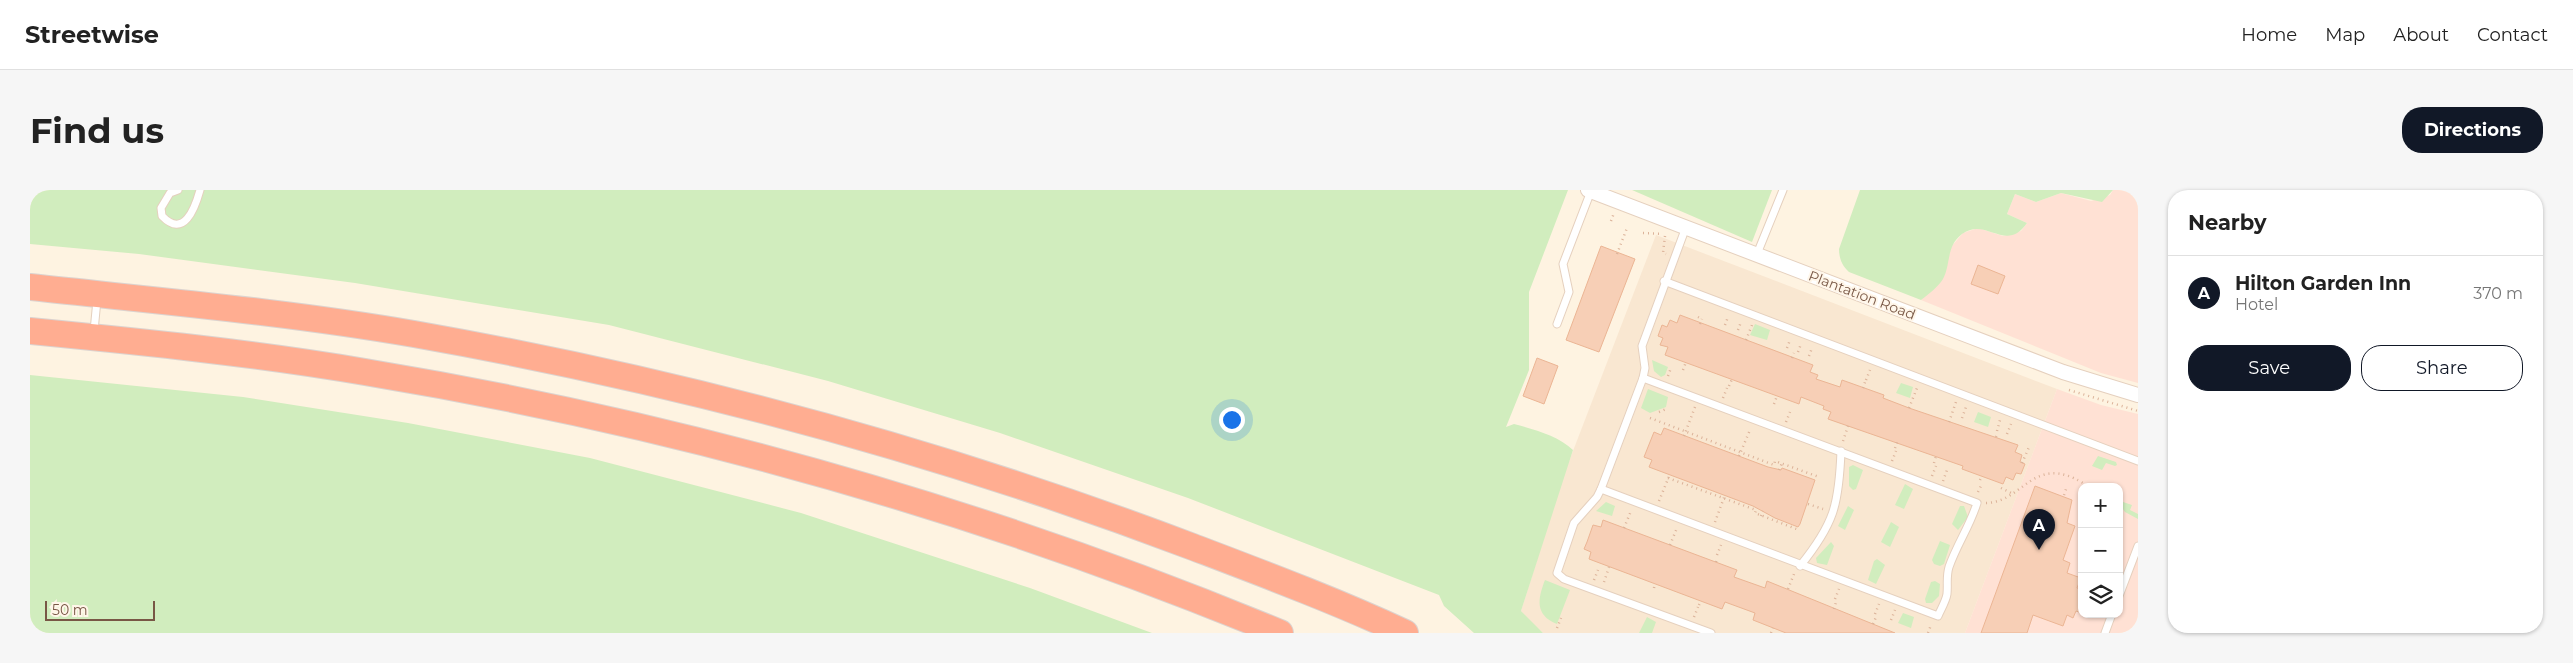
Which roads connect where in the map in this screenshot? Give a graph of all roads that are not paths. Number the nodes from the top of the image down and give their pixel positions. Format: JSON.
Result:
{"nodes":[{"id":1,"x":178,"y":190,"type":"edge"},
{"id":2,"x":200,"y":190,"type":"edge"},
{"id":3,"x":1783,"y":190,"type":"edge"},
{"id":4,"x":1589,"y":191,"type":"edge"},
{"id":5,"x":1686,"y":228,"type":"junction"},
{"id":6,"x":1757,"y":254,"type":"junction"},
{"id":7,"x":1664,"y":281,"type":"junction"},
{"id":8,"x":30,"y":287,"type":"edge"},
{"id":9,"x":98,"y":294,"type":"junction"},
{"id":10,"x":1557,"y":324,"type":"dead end"},
{"id":11,"x":30,"y":331,"type":"edge"},
{"id":12,"x":93,"y":337,"type":"junction"},
{"id":13,"x":1644,"y":378,"type":"junction"},
{"id":14,"x":2138,"y":396,"type":"edge"},
{"id":15,"x":1841,"y":448,"type":"junction"},
{"id":16,"x":2138,"y":461,"type":"edge"},
{"id":17,"x":1601,"y":489,"type":"junction"},
{"id":18,"x":2138,"y":546,"type":"edge"},
{"id":19,"x":1797,"y":568,"type":"junction"},
{"id":20,"x":2123,"y":585,"type":"edge"},
{"id":21,"x":2111,"y":618,"type":"edge"},
{"id":22,"x":1280,"y":633,"type":"edge"},
{"id":23,"x":1405,"y":633,"type":"edge"},
{"id":24,"x":1711,"y":633,"type":"edge"},
{"id":25,"x":2105,"y":633,"type":"edge"}],
"edges":[{"from":1,"to":2,"type":"lane"},
{"from":3,"to":6,"type":"lane"},
{"from":4,"to":5,"type":"street","name":"Plantation Road"},
{"from":4,"to":10,"type":"lane"},
{"from":5,"to":6,"type":"street","name":"Plantation Road"},
{"from":5,"to":7,"type":"lane"},
{"from":6,"to":14,"type":"street","name":"Plantation Road"},
{"from":7,"to":13,"type":"lane"},
{"from":7,"to":16,"type":"lane"},
{"from":8,"to":9,"type":"highway"},
{"from":9,"to":12,"type":"lane"},
{"from":9,"to":23,"type":"highway"},
{"from":11,"to":12,"type":"highway"},
{"from":12,"to":22,"type":"highway"},
{"from":13,"to":15,"type":"lane"},
{"from":13,"to":17,"type":"lane"},
{"from":15,"to":19,"type":"lane"},
{"from":15,"to":19,"type":"lane"},
{"from":17,"to":19,"type":"lane"},
{"from":17,"to":24,"type":"lane"},
{"from":18,"to":20,"type":"lane"},
{"from":21,"to":25,"type":"lane"}]}
